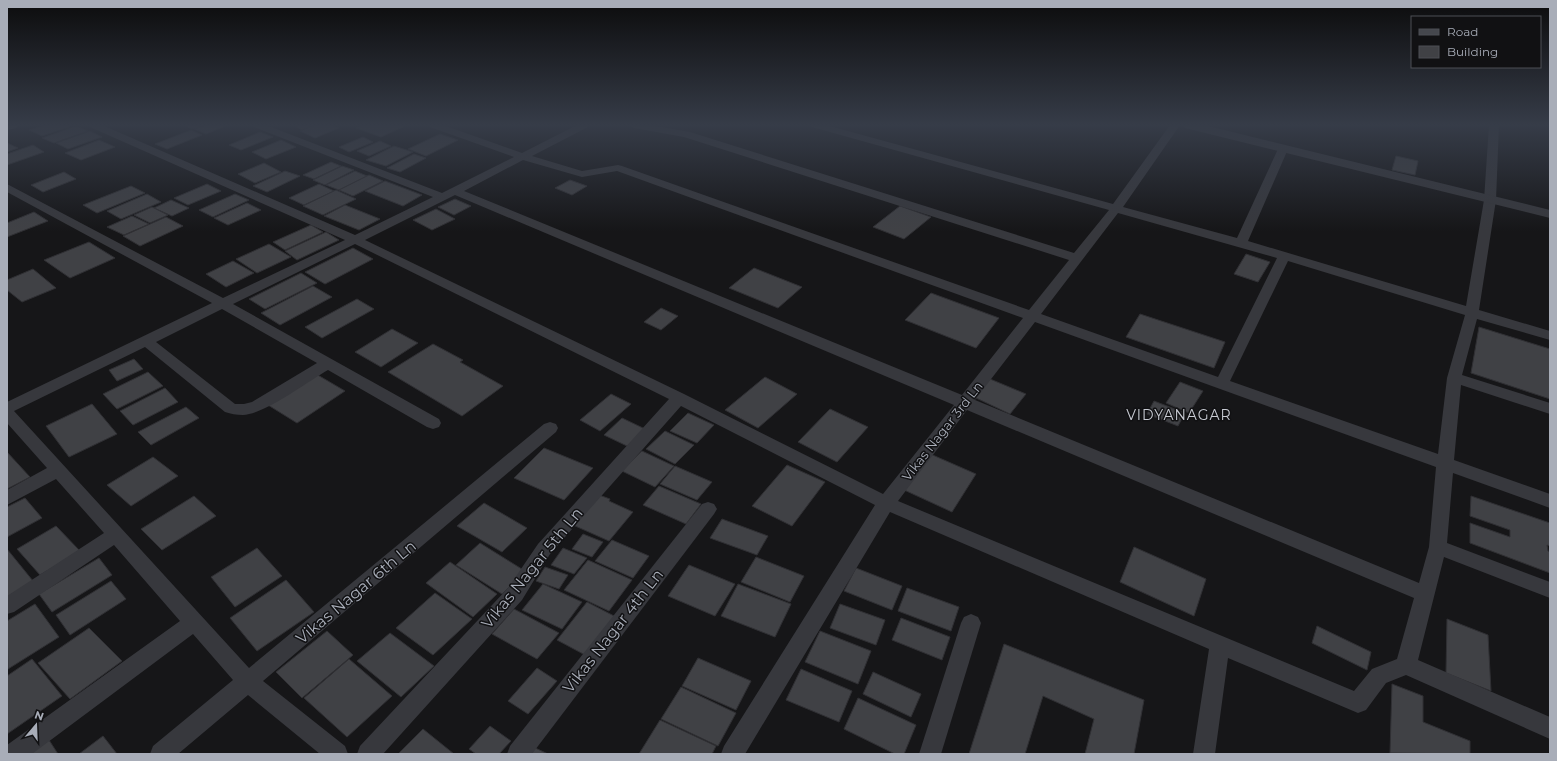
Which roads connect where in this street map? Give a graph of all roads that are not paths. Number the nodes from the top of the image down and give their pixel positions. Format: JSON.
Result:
{"nodes":[{"id":1,"x":175,"y":161,"type":"edge"},
{"id":2,"x":349,"y":161,"type":"edge"},
{"id":3,"x":517,"y":161,"type":"edge"},
{"id":4,"x":536,"y":161,"type":"edge"},
{"id":5,"x":770,"y":161,"type":"edge"},
{"id":6,"x":944,"y":161,"type":"edge"},
{"id":7,"x":1150,"y":161,"type":"edge"},
{"id":8,"x":1277,"y":161,"type":"edge"},
{"id":9,"x":1329,"y":161,"type":"edge"},
{"id":10,"x":1492,"y":161,"type":"edge"},
{"id":11,"x":7,"y":186,"type":"edge"},
{"id":12,"x":455,"y":191,"type":"junction"},
{"id":13,"x":443,"y":197,"type":"junction"},
{"id":14,"x":1490,"y":200,"type":"junction"},
{"id":15,"x":1116,"y":208,"type":"junction"},
{"id":16,"x":1550,"y":214,"type":"edge"},
{"id":17,"x":356,"y":240,"type":"junction"},
{"id":18,"x":1241,"y":243,"type":"junction"},
{"id":19,"x":1284,"y":256,"type":"junction"},
{"id":20,"x":1077,"y":258,"type":"junction"},
{"id":21,"x":224,"y":304,"type":"junction"},
{"id":22,"x":1472,"y":313,"type":"junction"},
{"id":23,"x":1032,"y":316,"type":"junction"},
{"id":24,"x":1550,"y":336,"type":"edge"},
{"id":25,"x":146,"y":341,"type":"junction"},
{"id":26,"x":328,"y":363,"type":"junction"},
{"id":27,"x":1454,"y":378,"type":"junction"},
{"id":28,"x":1222,"y":383,"type":"junction"},
{"id":29,"x":679,"y":398,"type":"junction"},
{"id":30,"x":965,"y":402,"type":"junction"},
{"id":31,"x":7,"y":408,"type":"edge"},
{"id":32,"x":1550,"y":409,"type":"edge"},
{"id":33,"x":7,"y":413,"type":"edge"},
{"id":34,"x":433,"y":423,"type":"dead end"},
{"id":35,"x":550,"y":428,"type":"dead end"},
{"id":36,"x":1445,"y":464,"type":"junction"},
{"id":37,"x":58,"y":470,"type":"junction"},
{"id":38,"x":7,"y":498,"type":"edge"},
{"id":39,"x":1550,"y":501,"type":"edge"},
{"id":40,"x":886,"y":503,"type":"junction"},
{"id":41,"x":708,"y":508,"type":"dead end"},
{"id":42,"x":116,"y":535,"type":"junction"},
{"id":43,"x":1438,"y":547,"type":"junction"},
{"id":44,"x":1550,"y":590,"type":"edge"},
{"id":45,"x":1425,"y":594,"type":"junction"},
{"id":46,"x":7,"y":606,"type":"edge"},
{"id":47,"x":194,"y":622,"type":"junction"},
{"id":48,"x":971,"y":623,"type":"dead end"},
{"id":49,"x":1220,"y":644,"type":"junction"},
{"id":50,"x":1406,"y":665,"type":"junction"},
{"id":51,"x":248,"y":682,"type":"junction"},
{"id":52,"x":1550,"y":728,"type":"edge"},
{"id":53,"x":13,"y":754,"type":"edge"},
{"id":54,"x":161,"y":754,"type":"edge"},
{"id":55,"x":337,"y":754,"type":"edge"},
{"id":56,"x":368,"y":754,"type":"edge"},
{"id":57,"x":518,"y":754,"type":"edge"},
{"id":58,"x":732,"y":754,"type":"edge"},
{"id":59,"x":930,"y":754,"type":"edge"},
{"id":60,"x":1204,"y":754,"type":"edge"}],
"edges":[{"from":1,"to":17,"type":"street"},
{"from":2,"to":13,"type":"street"},
{"from":3,"to":12,"type":"street"},
{"from":4,"to":23,"type":"street"},
{"from":5,"to":20,"type":"street"},
{"from":6,"to":15,"type":"street"},
{"from":7,"to":15,"type":"street","name":"Vikas Nagar 3rd Ln"},
{"from":8,"to":18,"type":"street"},
{"from":9,"to":14,"type":"street"},
{"from":10,"to":14,"type":"street"},
{"from":11,"to":21,"type":"street"},
{"from":12,"to":13,"type":"street"},
{"from":12,"to":30,"type":"street"},
{"from":13,"to":17,"type":"street"},
{"from":14,"to":16,"type":"street"},
{"from":14,"to":22,"type":"street"},
{"from":15,"to":18,"type":"street"},
{"from":15,"to":20,"type":"street","name":"Vikas Nagar 3rd Ln"},
{"from":17,"to":21,"type":"street"},
{"from":17,"to":29,"type":"street"},
{"from":18,"to":19,"type":"street"},
{"from":19,"to":22,"type":"street"},
{"from":19,"to":28,"type":"street"},
{"from":20,"to":23,"type":"street","name":"Vikas Nagar 3rd Ln"},
{"from":21,"to":25,"type":"street"},
{"from":21,"to":26,"type":"street"},
{"from":22,"to":24,"type":"street"},
{"from":22,"to":27,"type":"street"},
{"from":23,"to":28,"type":"street"},
{"from":23,"to":30,"type":"street","name":"Vikas Nagar 3rd Ln"},
{"from":25,"to":26,"type":"street"},
{"from":25,"to":31,"type":"street"},
{"from":26,"to":34,"type":"street"},
{"from":27,"to":32,"type":"street"},
{"from":27,"to":36,"type":"street"},
{"from":28,"to":36,"type":"street"},
{"from":29,"to":40,"type":"street"},
{"from":29,"to":56,"type":"street","name":"Vikas Nagar 5th Ln"},
{"from":30,"to":40,"type":"street","name":"Vikas Nagar 3rd Ln"},
{"from":30,"to":45,"type":"street"},
{"from":33,"to":37,"type":"street"},
{"from":35,"to":51,"type":"street","name":"Vikas Nagar 6th Ln"},
{"from":36,"to":39,"type":"street"},
{"from":36,"to":43,"type":"street"},
{"from":37,"to":38,"type":"street"},
{"from":37,"to":42,"type":"street"},
{"from":40,"to":49,"type":"street"},
{"from":40,"to":58,"type":"street","name":"Vikas Nagar 3rd Ln"},
{"from":41,"to":57,"type":"street","name":"Vikas Nagar 4th Ln"},
{"from":42,"to":46,"type":"street"},
{"from":42,"to":47,"type":"street"},
{"from":43,"to":44,"type":"street"},
{"from":43,"to":45,"type":"street"},
{"from":45,"to":50,"type":"street"},
{"from":47,"to":51,"type":"street"},
{"from":47,"to":53,"type":"street"},
{"from":48,"to":59,"type":"street"},
{"from":49,"to":50,"type":"street"},
{"from":49,"to":60,"type":"street"},
{"from":50,"to":52,"type":"street"},
{"from":51,"to":54,"type":"street","name":"Vikas Nagar 6th Ln"},
{"from":51,"to":55,"type":"street"}]}
